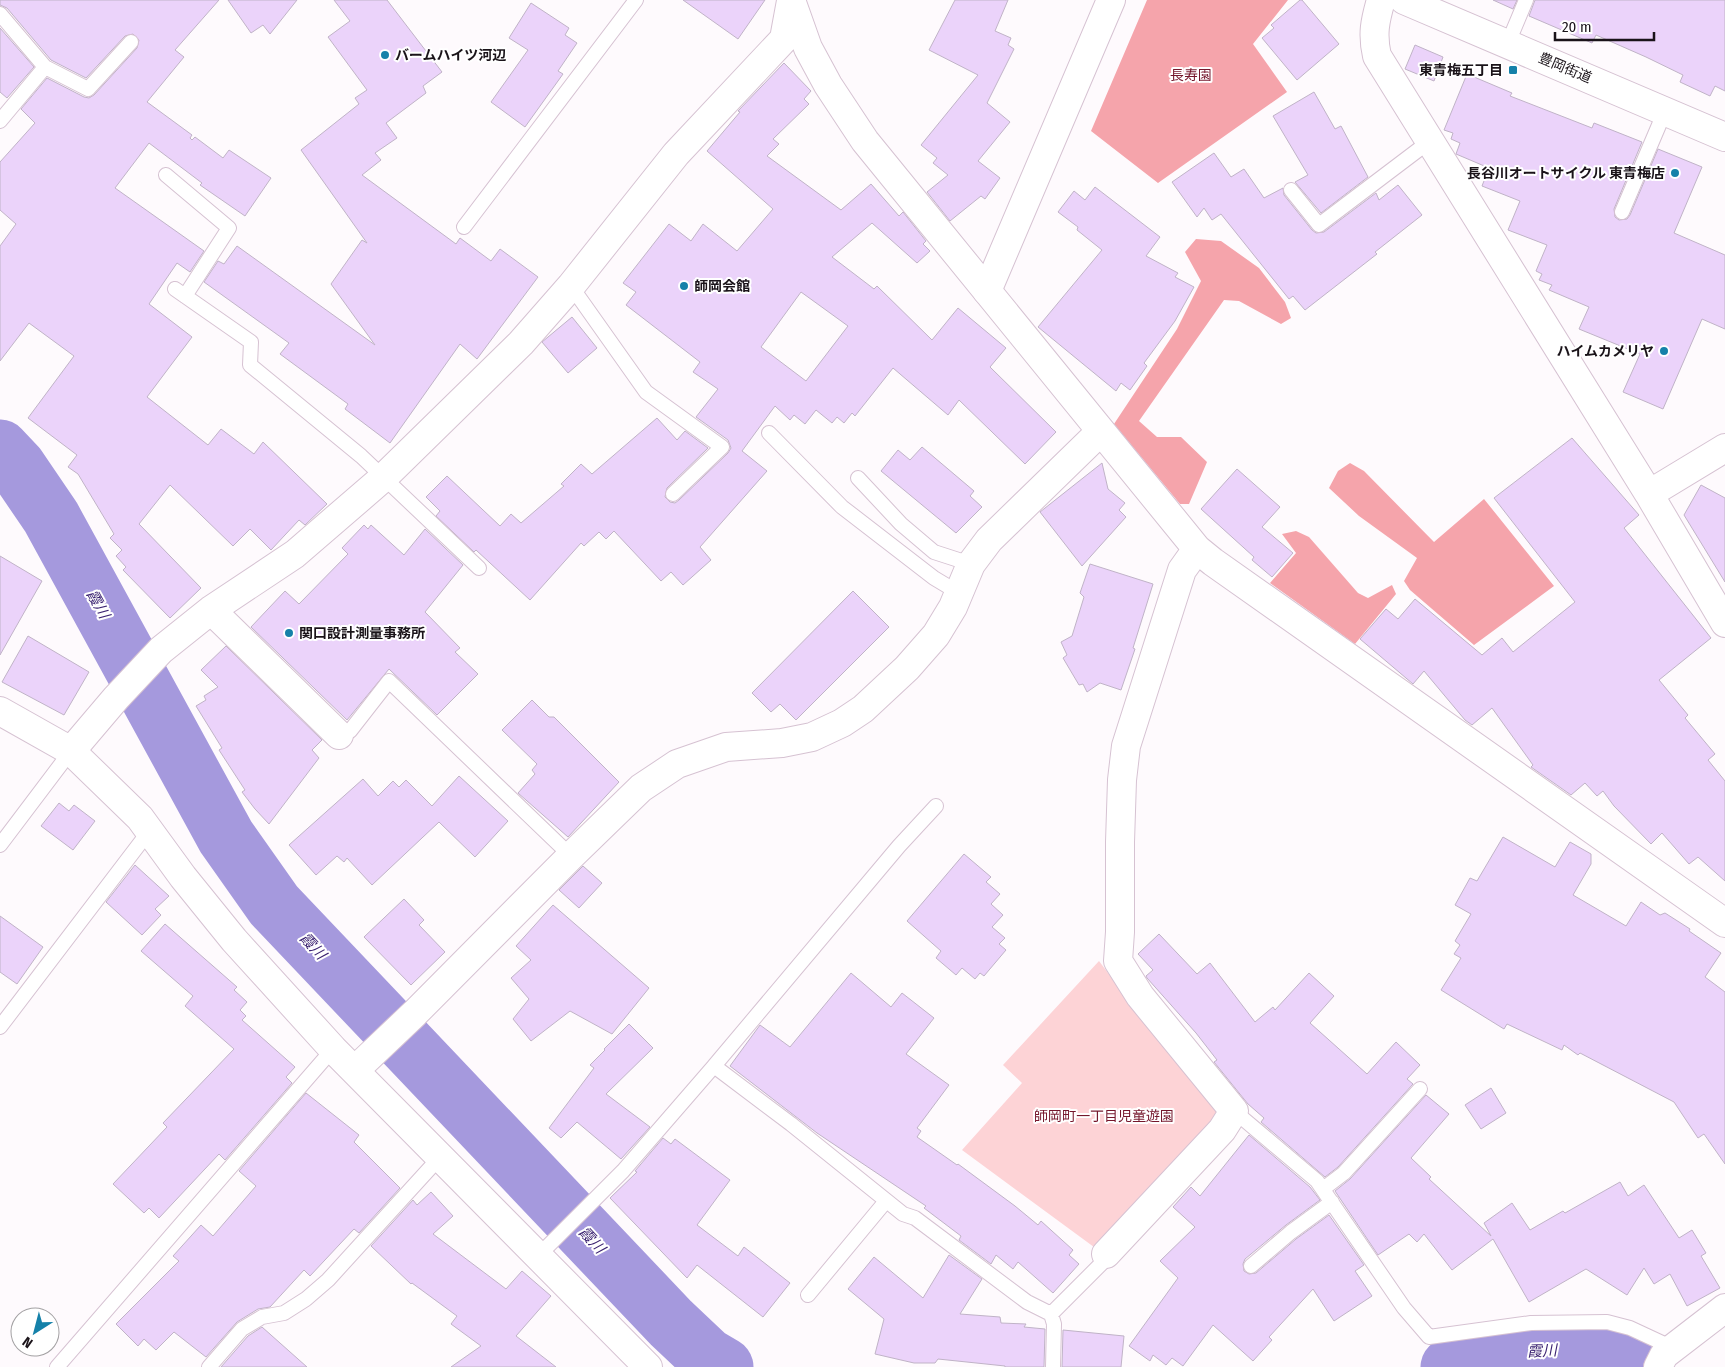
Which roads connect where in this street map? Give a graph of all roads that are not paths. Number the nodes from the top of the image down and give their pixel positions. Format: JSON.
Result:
{"nodes":[{"id":1,"x":636,"y":0,"type":"edge"},
{"id":2,"x":791,"y":0,"type":"edge"},
{"id":3,"x":1111,"y":0,"type":"edge"},
{"id":4,"x":1381,"y":0,"type":"edge"},
{"id":5,"x":1404,"y":0,"type":"edge"},
{"id":6,"x":1526,"y":0,"type":"edge"},
{"id":7,"x":0,"y":14,"type":"edge"},
{"id":8,"x":131,"y":42,"type":"dead end"},
{"id":9,"x":1508,"y":43,"type":"junction"},
{"id":10,"x":45,"y":67,"type":"junction"},
{"id":11,"x":1665,"y":111,"type":"junction"},
{"id":12,"x":0,"y":121,"type":"edge"},
{"id":13,"x":1725,"y":137,"type":"edge"},
{"id":14,"x":1430,"y":141,"type":"junction"},
{"id":15,"x":166,"y":176,"type":"dead end"},
{"id":16,"x":1291,"y":190,"type":"dead end"},
{"id":17,"x":1622,"y":212,"type":"dead end"},
{"id":18,"x":464,"y":227,"type":"dead end"},
{"id":19,"x":571,"y":286,"type":"junction"},
{"id":20,"x":986,"y":292,"type":"junction"},
{"id":21,"x":1101,"y":431,"type":"junction"},
{"id":22,"x":769,"y":433,"type":"dead end"},
{"id":23,"x":1725,"y":448,"type":"edge"},
{"id":24,"x":383,"y":478,"type":"junction"},
{"id":25,"x":858,"y":478,"type":"dead end"},
{"id":26,"x":674,"y":494,"type":"dead end"},
{"id":27,"x":1649,"y":494,"type":"junction"},
{"id":28,"x":1197,"y":549,"type":"junction"},
{"id":29,"x":971,"y":564,"type":"junction"},
{"id":30,"x":479,"y":568,"type":"dead end"},
{"id":31,"x":959,"y":593,"type":"junction"},
{"id":32,"x":211,"y":610,"type":"junction"},
{"id":33,"x":1725,"y":623,"type":"edge"},
{"id":34,"x":0,"y":711,"type":"edge"},
{"id":35,"x":339,"y":735,"type":"joint"},
{"id":36,"x":71,"y":751,"type":"junction"},
{"id":37,"x":936,"y":806,"type":"dead end"},
{"id":38,"x":150,"y":830,"type":"junction"},
{"id":39,"x":0,"y":844,"type":"edge"},
{"id":40,"x":571,"y":856,"type":"junction"},
{"id":41,"x":1725,"y":923,"type":"edge"},
{"id":42,"x":0,"y":1027,"type":"edge"},
{"id":43,"x":333,"y":1049,"type":"junction"},
{"id":44,"x":714,"y":1066,"type":"junction"},
{"id":45,"x":356,"y":1070,"type":"junction"},
{"id":46,"x":1420,"y":1089,"type":"dead end"},
{"id":47,"x":1234,"y":1112,"type":"junction"},
{"id":48,"x":441,"y":1156,"type":"junction"},
{"id":49,"x":1323,"y":1189,"type":"junction"},
{"id":50,"x":886,"y":1201,"type":"junction"},
{"id":51,"x":1332,"y":1202,"type":"junction"},
{"id":52,"x":1106,"y":1254,"type":"joint"},
{"id":53,"x":538,"y":1256,"type":"junction"},
{"id":54,"x":1251,"y":1266,"type":"dead end"},
{"id":55,"x":808,"y":1295,"type":"dead end"},
{"id":56,"x":1725,"y":1308,"type":"edge"},
{"id":57,"x":1052,"y":1314,"type":"junction"},
{"id":58,"x":1665,"y":1357,"type":"edge"},
{"id":59,"x":57,"y":1367,"type":"edge"},
{"id":60,"x":209,"y":1367,"type":"edge"},
{"id":61,"x":648,"y":1367,"type":"edge"},
{"id":62,"x":1053,"y":1367,"type":"edge"}],
"edges":[{"from":1,"to":18,"type":"lane"},
{"from":2,"to":19,"type":"street"},
{"from":2,"to":20,"type":"street"},
{"from":3,"to":20,"type":"street"},
{"from":4,"to":14,"type":"street"},
{"from":5,"to":9,"type":"street","name":"豊岡街道"},
{"from":6,"to":9,"type":"lane"},
{"from":7,"to":10,"type":"lane"},
{"from":8,"to":10,"type":"lane"},
{"from":9,"to":11,"type":"street","name":"豊岡街道"},
{"from":10,"to":12,"type":"lane"},
{"from":11,"to":13,"type":"street","name":"豊岡街道"},
{"from":11,"to":17,"type":"lane"},
{"from":14,"to":16,"type":"lane"},
{"from":14,"to":27,"type":"street"},
{"from":15,"to":24,"type":"lane"},
{"from":19,"to":24,"type":"street"},
{"from":19,"to":26,"type":"lane"},
{"from":20,"to":21,"type":"street"},
{"from":21,"to":28,"type":"street"},
{"from":21,"to":29,"type":"street"},
{"from":22,"to":31,"type":"lane"},
{"from":23,"to":27,"type":"street"},
{"from":24,"to":30,"type":"lane"},
{"from":24,"to":32,"type":"street"},
{"from":25,"to":29,"type":"lane"},
{"from":27,"to":33,"type":"street"},
{"from":28,"to":41,"type":"street"},
{"from":28,"to":47,"type":"street"},
{"from":29,"to":31,"type":"street"},
{"from":31,"to":40,"type":"street"},
{"from":32,"to":35,"type":"street"},
{"from":32,"to":36,"type":"street"},
{"from":34,"to":36,"type":"street"},
{"from":35,"to":40,"type":"lane"},
{"from":36,"to":38,"type":"street"},
{"from":36,"to":39,"type":"lane"},
{"from":37,"to":44,"type":"lane"},
{"from":38,"to":42,"type":"lane"},
{"from":38,"to":43,"type":"street"},
{"from":40,"to":45,"type":"street"},
{"from":43,"to":45,"type":"street"},
{"from":43,"to":59,"type":"lane"},
{"from":44,"to":50,"type":"lane"},
{"from":44,"to":53,"type":"lane"},
{"from":45,"to":48,"type":"street"},
{"from":46,"to":49,"type":"lane"},
{"from":47,"to":49,"type":"lane"},
{"from":47,"to":52,"type":"street"},
{"from":48,"to":53,"type":"street"},
{"from":48,"to":60,"type":"lane"},
{"from":49,"to":51,"type":"lane"},
{"from":50,"to":55,"type":"lane"},
{"from":50,"to":57,"type":"lane"},
{"from":51,"to":54,"type":"lane"},
{"from":51,"to":58,"type":"lane"},
{"from":52,"to":57,"type":"lane"},
{"from":53,"to":61,"type":"street"},
{"from":56,"to":58,"type":"street"},
{"from":57,"to":62,"type":"lane"}]}
